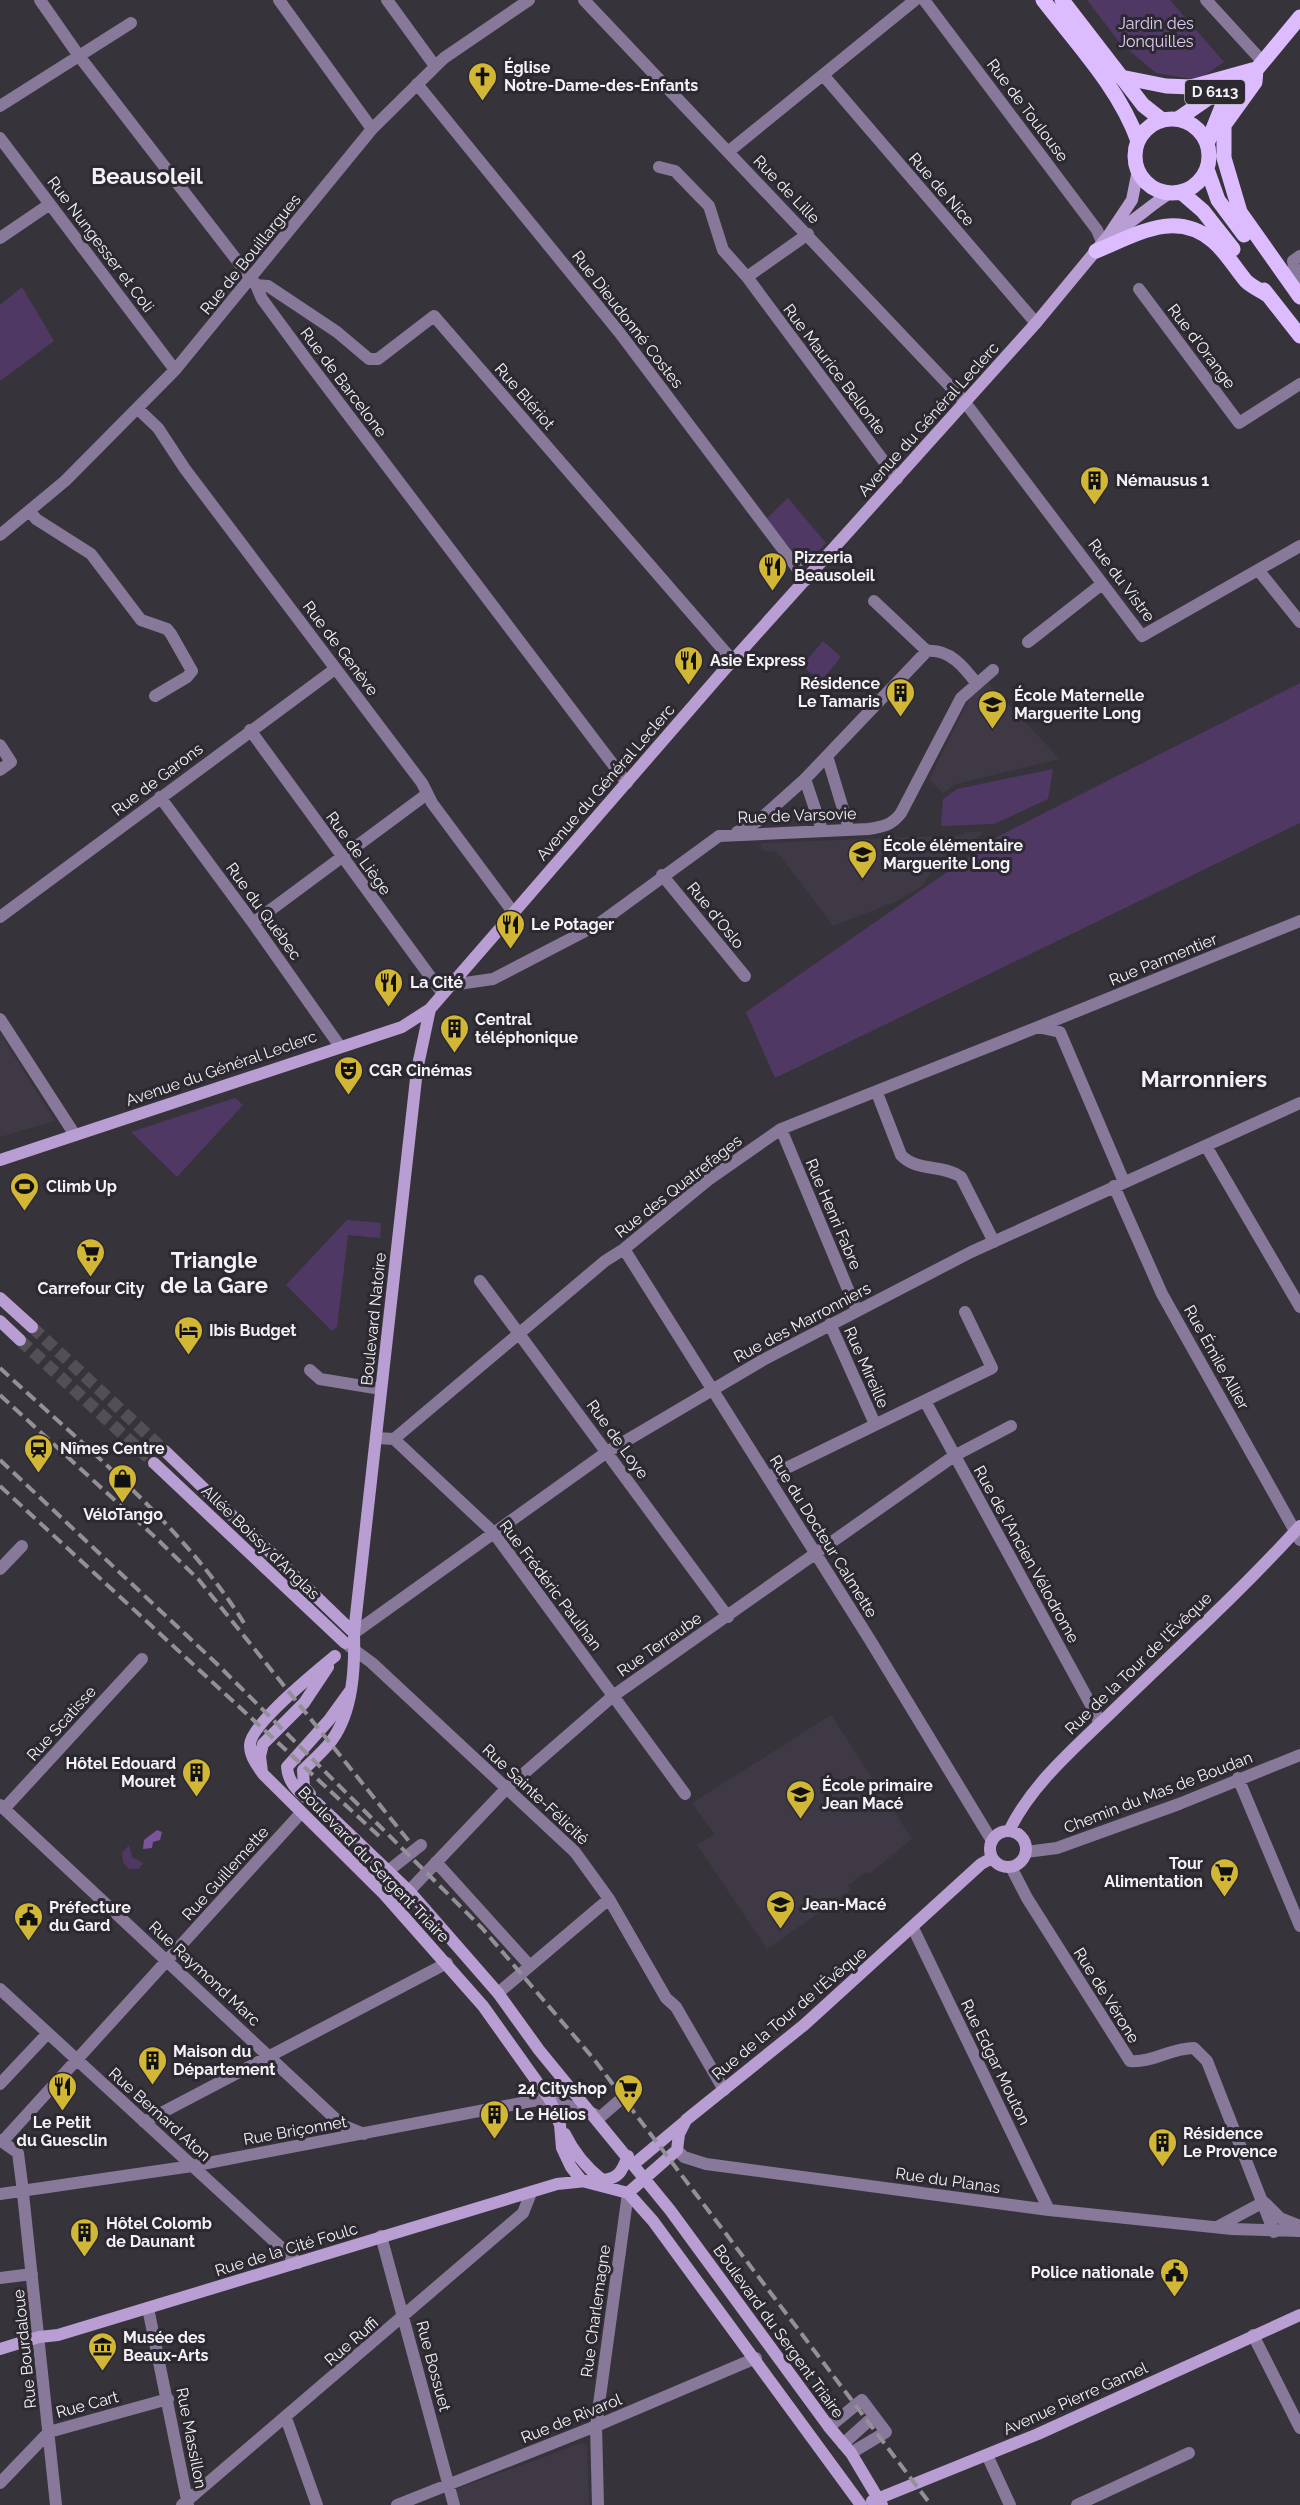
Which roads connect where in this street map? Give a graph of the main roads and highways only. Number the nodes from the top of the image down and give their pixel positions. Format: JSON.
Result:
{"nodes":[{"id":1,"x":1043,"y":0,"type":"edge"},
{"id":2,"x":1062,"y":0,"type":"edge"},
{"id":3,"x":1300,"y":17,"type":"edge"},
{"id":4,"x":1259,"y":65,"type":"junction"},
{"id":5,"x":1121,"y":77,"type":"junction"},
{"id":6,"x":1178,"y":119,"type":"junction"},
{"id":7,"x":1162,"y":120,"type":"junction"},
{"id":8,"x":1138,"y":141,"type":"junction"},
{"id":9,"x":1207,"y":144,"type":"junction"},
{"id":10,"x":1207,"y":169,"type":"junction"},
{"id":11,"x":1138,"y":170,"type":"junction"},
{"id":12,"x":1175,"y":192,"type":"junction"},
{"id":13,"x":1102,"y":243,"type":"junction"},
{"id":14,"x":1269,"y":296,"type":"junction"},
{"id":15,"x":1300,"y":297,"type":"edge"},
{"id":16,"x":1300,"y":309,"type":"edge"},
{"id":17,"x":1300,"y":336,"type":"edge"},
{"id":18,"x":430,"y":1009,"type":"junction"},
{"id":19,"x":0,"y":1160,"type":"edge"},
{"id":20,"x":0,"y":1298,"type":"edge"},
{"id":21,"x":0,"y":1321,"type":"edge"},
{"id":22,"x":32,"y":1327,"type":"tunnel mouth"},
{"id":23,"x":20,"y":1340,"type":"tunnel mouth"},
{"id":24,"x":165,"y":1450,"type":"tunnel mouth"},
{"id":25,"x":154,"y":1463,"type":"tunnel mouth"},
{"id":26,"x":1299,"y":1532,"type":"edge"},
{"id":27,"x":354,"y":1633,"type":"junction"},
{"id":28,"x":350,"y":1647,"type":"junction"},
{"id":29,"x":350,"y":1691,"type":"junction"},
{"id":30,"x":317,"y":1803,"type":"junction"},
{"id":31,"x":1009,"y":1832,"type":"junction"},
{"id":32,"x":992,"y":1858,"type":"junction"},
{"id":33,"x":686,"y":2120,"type":"junction"},
{"id":34,"x":560,"y":2125,"type":"junction"},
{"id":35,"x":631,"y":2160,"type":"junction"},
{"id":36,"x":645,"y":2178,"type":"junction"},
{"id":37,"x":602,"y":2180,"type":"junction"},
{"id":38,"x":582,"y":2181,"type":"junction"},
{"id":39,"x":628,"y":2193,"type":"junction"},
{"id":40,"x":1300,"y":2315,"type":"edge"},
{"id":41,"x":0,"y":2349,"type":"edge"},
{"id":42,"x":880,"y":2502,"type":"edge"},
{"id":43,"x":861,"y":2505,"type":"edge"}],
"edges":[{"from":1,"to":8,"type":"main road"},
{"from":2,"to":5,"type":"main road"},
{"from":3,"to":4,"type":"main road","number":"D 6113"},
{"from":4,"to":5,"type":"main road"},
{"from":4,"to":6,"type":"main road","number":"D 6113"},
{"from":4,"to":9,"type":"main road","number":"D 6113"},
{"from":4,"to":15,"type":"main road"},
{"from":5,"to":7,"type":"main road"},
{"from":6,"to":7,"type":"main road"},
{"from":6,"to":9,"type":"main road"},
{"from":7,"to":8,"type":"main road"},
{"from":8,"to":11,"type":"main road"},
{"from":9,"to":10,"type":"main road"},
{"from":10,"to":12,"type":"main road"},
{"from":10,"to":16,"type":"main road"},
{"from":11,"to":12,"type":"main road"},
{"from":11,"to":13,"type":"main road","name":"Avenue du Général Leclerc"},
{"from":12,"to":13,"type":"main road","name":"Avenue du Général Leclerc"},
{"from":12,"to":14,"type":"main road"},
{"from":13,"to":14,"type":"main road"},
{"from":13,"to":18,"type":"main road","name":"Avenue du Général Leclerc"},
{"from":14,"to":17,"type":"main road"},
{"from":18,"to":19,"type":"main road","name":"Avenue du Général Leclerc"},
{"from":18,"to":27,"type":"main road","name":"Boulevard Natoire"},
{"from":20,"to":22,"type":"main road"},
{"from":21,"to":23,"type":"main road"},
{"from":24,"to":27,"type":"main road","name":"Allée Boissy d'Anglas"},
{"from":25,"to":28,"type":"main road","name":"Allée Boissy d'Anglas"},
{"from":26,"to":31,"type":"main road","name":"Rue de la Tour de l'Évêque"},
{"from":27,"to":28,"type":"main road"},
{"from":28,"to":29,"type":"main road"},
{"from":28,"to":34,"type":"main road","name":"Boulevard du Sergent Triaire"},
{"from":29,"to":30,"type":"main road"},
{"from":29,"to":30,"type":"main road","name":"Boulevard du Sergent Triaire"},
{"from":30,"to":35,"type":"main road","name":"Boulevard du Sergent Triaire"},
{"from":31,"to":32,"type":"main road"},
{"from":31,"to":32,"type":"main road"},
{"from":32,"to":33,"type":"main road","name":"Rue de la Tour de l'Évêque"},
{"from":33,"to":35,"type":"main road","name":"Rue de la Tour de l'Évêque"},
{"from":33,"to":36,"type":"main road"},
{"from":34,"to":37,"type":"main road"},
{"from":34,"to":38,"type":"main road","name":"Boulevard du Sergent Triaire"},
{"from":35,"to":36,"type":"main road","name":"Boulevard du Sergent Triaire"},
{"from":35,"to":37,"type":"main road","name":"Rue de la Tour de l'Évêque"},
{"from":36,"to":39,"type":"main road"},
{"from":36,"to":42,"type":"main road","name":"Boulevard du Sergent Triaire"},
{"from":37,"to":38,"type":"main road","name":"Rue de la Cité Foulc"},
{"from":38,"to":39,"type":"main road"},
{"from":38,"to":41,"type":"main road","name":"Rue de la Cité Foulc"},
{"from":39,"to":43,"type":"main road"},
{"from":40,"to":42,"type":"main road","name":"Avenue Pierre Gamel"},
{"from":42,"to":43,"type":"main road","name":"Avenue Pierre Gamel"}]}
